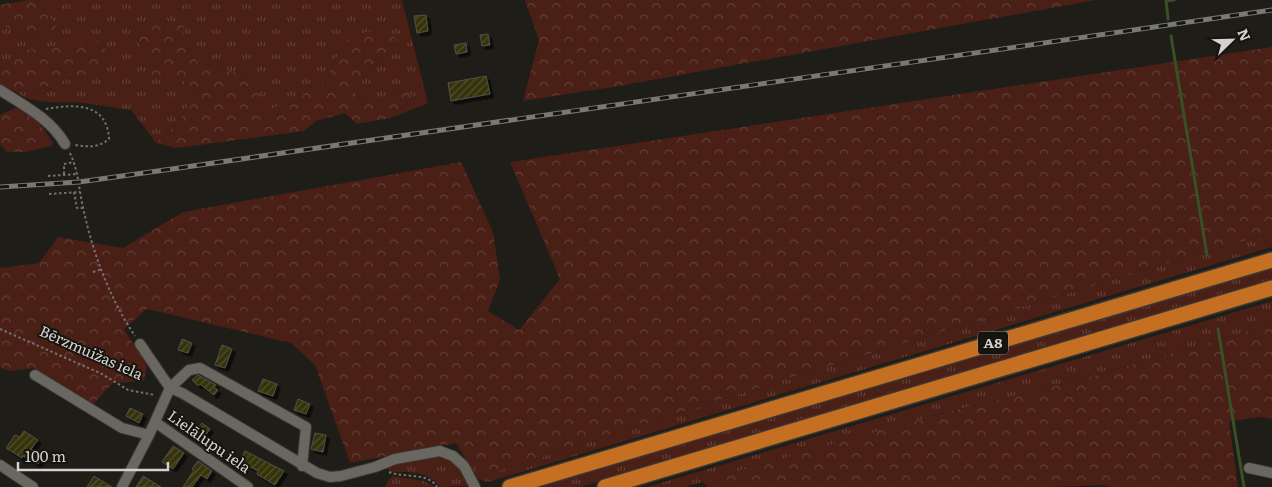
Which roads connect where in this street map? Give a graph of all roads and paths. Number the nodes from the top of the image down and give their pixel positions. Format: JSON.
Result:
{"nodes":[{"id":1,"x":0,"y":90,"type":"edge"},
{"id":2,"x":32,"y":111,"type":"junction"},
{"id":3,"x":65,"y":144,"type":"junction"},
{"id":4,"x":74,"y":162,"type":"junction"},
{"id":5,"x":78,"y":174,"type":"junction"},
{"id":6,"x":64,"y":175,"type":"junction"},
{"id":7,"x":48,"y":176,"type":"dead end"},
{"id":8,"x":74,"y":192,"type":"junction"},
{"id":9,"x":80,"y":192,"type":"junction"},
{"id":10,"x":49,"y":194,"type":"dead end"},
{"id":11,"x":83,"y":208,"type":"junction"},
{"id":12,"x":1272,"y":260,"type":"edge"},
{"id":13,"x":102,"y":269,"type":"junction"},
{"id":14,"x":93,"y":272,"type":"dead end"},
{"id":15,"x":1272,"y":288,"type":"edge"},
{"id":16,"x":0,"y":329,"type":"edge"},
{"id":17,"x":140,"y":344,"type":"joint"},
{"id":18,"x":35,"y":375,"type":"dead end"},
{"id":19,"x":170,"y":388,"type":"junction"},
{"id":20,"x":155,"y":422,"type":"junction"},
{"id":21,"x":149,"y":435,"type":"junction"},
{"id":22,"x":0,"y":465,"type":"edge"},
{"id":23,"x":302,"y":466,"type":"junction"},
{"id":24,"x":376,"y":467,"type":"junction"},
{"id":25,"x":1249,"y":468,"type":"dead end"},
{"id":26,"x":1272,"y":473,"type":"edge"},
{"id":27,"x":33,"y":487,"type":"edge"},
{"id":28,"x":122,"y":487,"type":"edge"},
{"id":29,"x":247,"y":487,"type":"edge"},
{"id":30,"x":438,"y":487,"type":"edge"},
{"id":31,"x":475,"y":487,"type":"edge"},
{"id":32,"x":510,"y":487,"type":"edge"},
{"id":33,"x":605,"y":487,"type":"edge"}],
"edges":[{"from":1,"to":2,"type":"street"},
{"from":2,"to":3,"type":"street"},
{"from":2,"to":3,"type":"path"},
{"from":3,"to":4,"type":"path"},
{"from":4,"to":5,"type":"path"},
{"from":4,"to":6,"type":"path"},
{"from":5,"to":6,"type":"path"},
{"from":5,"to":9,"type":"path"},
{"from":6,"to":7,"type":"path"},
{"from":8,"to":9,"type":"path"},
{"from":8,"to":10,"type":"path"},
{"from":8,"to":11,"type":"path"},
{"from":9,"to":11,"type":"path"},
{"from":11,"to":13,"type":"path"},
{"from":12,"to":32,"type":"highway","number":"A8"},
{"from":13,"to":14,"type":"path"},
{"from":13,"to":17,"type":"path"},
{"from":15,"to":33,"type":"highway","number":"A8"},
{"from":16,"to":19,"type":"path","name":"Bērzmuižas iela"},
{"from":17,"to":19,"type":"street"},
{"from":18,"to":21,"type":"street"},
{"from":19,"to":20,"type":"street"},
{"from":19,"to":23,"type":"street"},
{"from":19,"to":23,"type":"street"},
{"from":20,"to":21,"type":"street"},
{"from":20,"to":29,"type":"street","name":"Lielālupu iela"},
{"from":21,"to":28,"type":"street"},
{"from":22,"to":27,"type":"street"},
{"from":23,"to":24,"type":"street"},
{"from":24,"to":30,"type":"path"},
{"from":24,"to":31,"type":"street"},
{"from":25,"to":26,"type":"street"}]}
